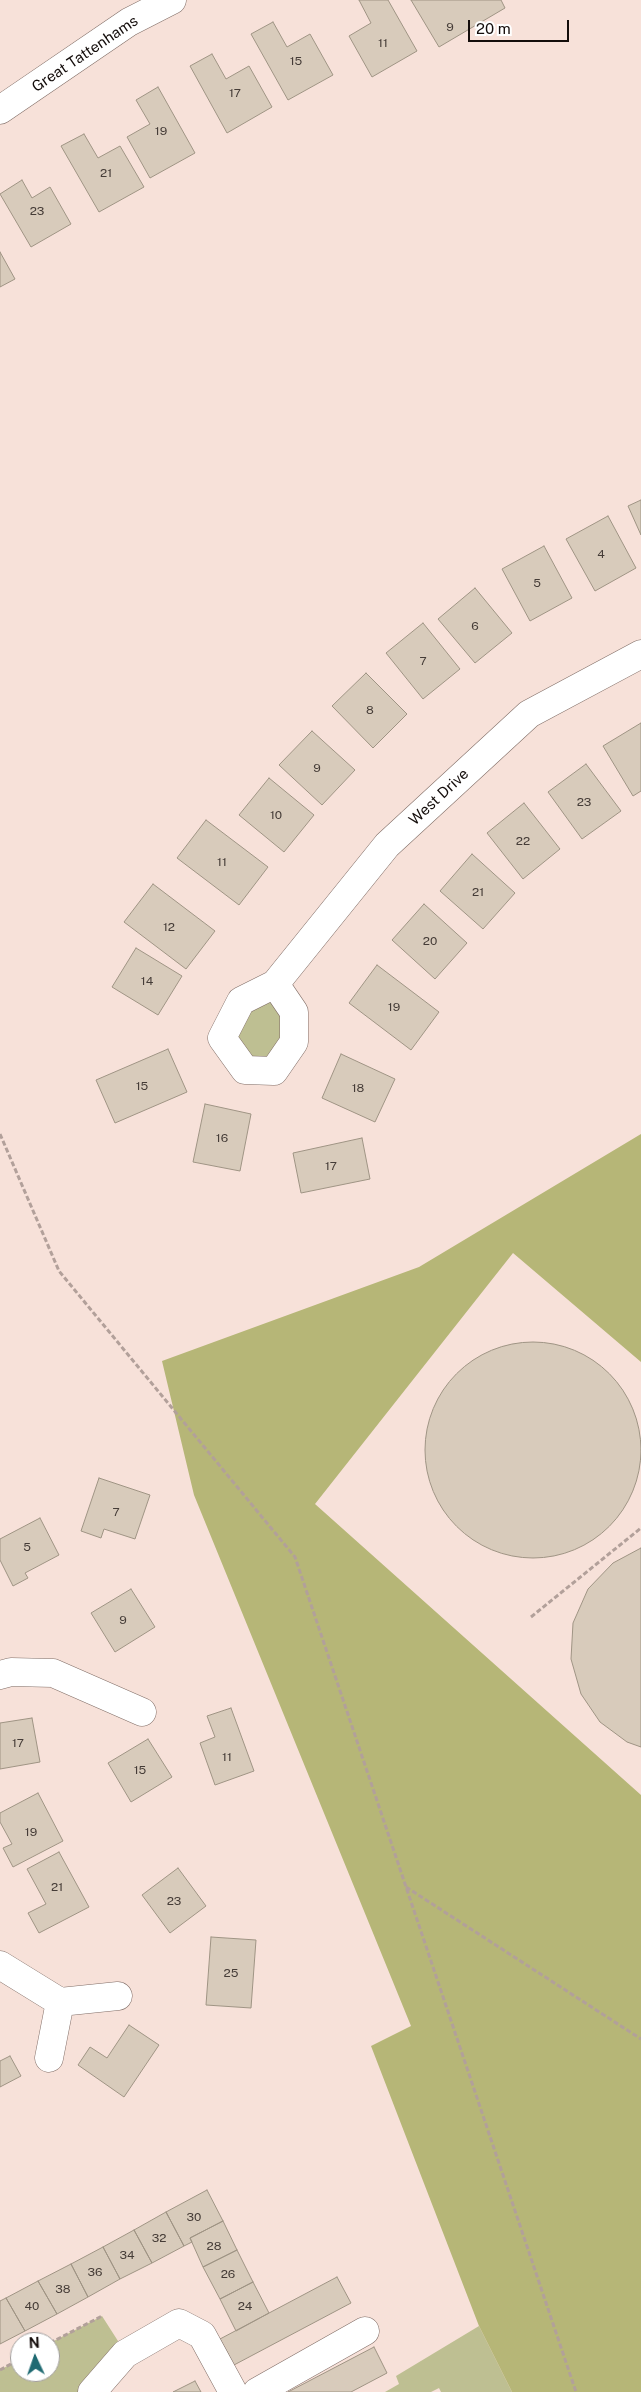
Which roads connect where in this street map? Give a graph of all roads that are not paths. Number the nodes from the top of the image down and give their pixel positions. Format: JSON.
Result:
{"nodes":[{"id":1,"x":172,"y":0,"type":"edge"},
{"id":2,"x":0,"y":110,"type":"edge"},
{"id":3,"x":641,"y":654,"type":"edge"},
{"id":4,"x":275,"y":984,"type":"dead end"},
{"id":5,"x":0,"y":1675,"type":"edge"},
{"id":6,"x":142,"y":1712,"type":"dead end"},
{"id":7,"x":0,"y":1964,"type":"edge"},
{"id":8,"x":118,"y":1996,"type":"dead end"},
{"id":9,"x":60,"y":2002,"type":"junction"},
{"id":10,"x":49,"y":2058,"type":"dead end"},
{"id":11,"x":365,"y":2331,"type":"dead end"},
{"id":12,"x":92,"y":2392,"type":"edge"},
{"id":13,"x":233,"y":2392,"type":"edge"},
{"id":14,"x":257,"y":2392,"type":"edge"}],
"edges":[{"from":1,"to":2,"type":"street","name":"Great Tattenhams"},
{"from":3,"to":4,"type":"street","name":"West Drive"},
{"from":5,"to":6,"type":"street"},
{"from":7,"to":9,"type":"street"},
{"from":8,"to":9,"type":"street"},
{"from":9,"to":10,"type":"street"},
{"from":11,"to":14,"type":"street"},
{"from":12,"to":13,"type":"street"}]}
